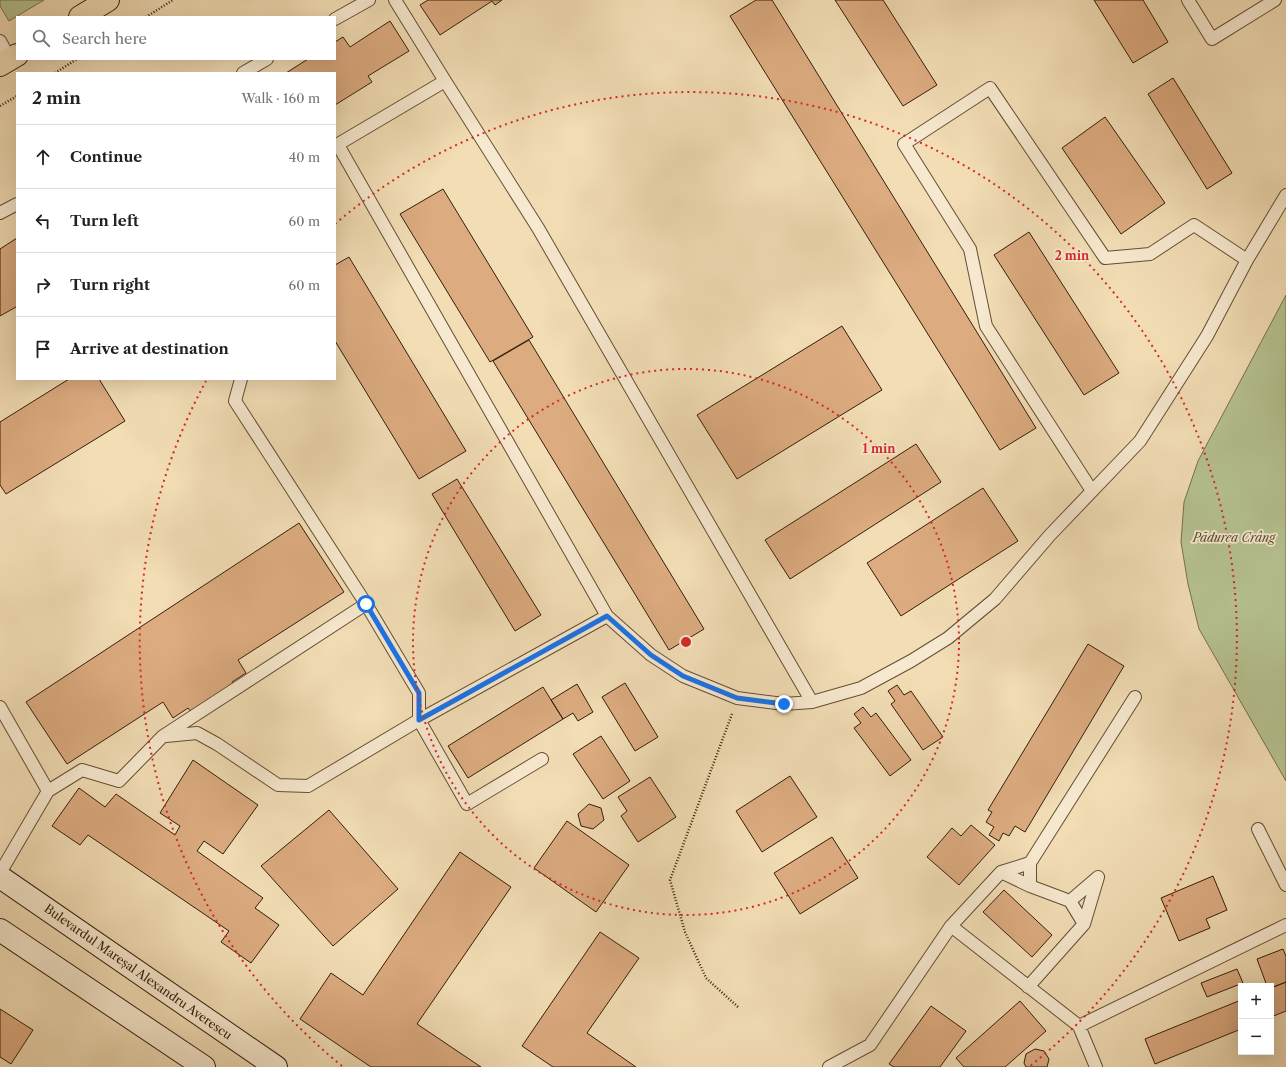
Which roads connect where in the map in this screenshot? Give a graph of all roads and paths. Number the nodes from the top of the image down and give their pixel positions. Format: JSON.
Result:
{"nodes":[{"id":1,"x":108,"y":0,"type":"edge"},
{"id":2,"x":174,"y":0,"type":"edge"},
{"id":3,"x":369,"y":0,"type":"edge"},
{"id":4,"x":395,"y":0,"type":"edge"},
{"id":5,"x":1188,"y":0,"type":"edge"},
{"id":6,"x":1274,"y":0,"type":"edge"},
{"id":7,"x":82,"y":16,"type":"edge"},
{"id":8,"x":148,"y":16,"type":"edge"},
{"id":9,"x":336,"y":18,"type":"edge"},
{"id":10,"x":75,"y":60,"type":"edge"},
{"id":11,"x":265,"y":60,"type":"edge"},
{"id":12,"x":56,"y":72,"type":"edge"},
{"id":13,"x":244,"y":72,"type":"edge"},
{"id":14,"x":445,"y":81,"type":"junction"},
{"id":15,"x":16,"y":97,"type":"edge"},
{"id":16,"x":0,"y":106,"type":"edge"},
{"id":17,"x":336,"y":146,"type":"edge"},
{"id":18,"x":1286,"y":195,"type":"edge"},
{"id":19,"x":16,"y":205,"type":"edge"},
{"id":20,"x":0,"y":214,"type":"edge"},
{"id":21,"x":1247,"y":260,"type":"junction"},
{"id":22,"x":241,"y":380,"type":"edge"},
{"id":23,"x":1092,"y":491,"type":"junction"},
{"id":24,"x":366,"y":604,"type":"junction"},
{"id":25,"x":607,"y":616,"type":"junction"},
{"id":26,"x":1135,"y":696,"type":"dead end"},
{"id":27,"x":737,"y":698,"type":"junction"},
{"id":28,"x":812,"y":702,"type":"junction"},
{"id":29,"x":0,"y":707,"type":"edge"},
{"id":30,"x":419,"y":720,"type":"junction"},
{"id":31,"x":163,"y":736,"type":"junction"},
{"id":32,"x":542,"y":759,"type":"dead end"},
{"id":33,"x":48,"y":791,"type":"junction"},
{"id":34,"x":1258,"y":829,"type":"dead end"},
{"id":35,"x":1030,"y":863,"type":"junction"},
{"id":36,"x":0,"y":872,"type":"edge"},
{"id":37,"x":1001,"y":872,"type":"junction"},
{"id":38,"x":0,"y":877,"type":"edge"},
{"id":39,"x":1030,"y":886,"type":"junction"},
{"id":40,"x":1286,"y":886,"type":"edge"},
{"id":41,"x":1070,"y":901,"type":"junction"},
{"id":42,"x":1084,"y":924,"type":"junction"},
{"id":43,"x":1286,"y":925,"type":"edge"},
{"id":44,"x":950,"y":926,"type":"junction"},
{"id":45,"x":0,"y":930,"type":"edge"},
{"id":46,"x":1028,"y":987,"type":"junction"},
{"id":47,"x":738,"y":1007,"type":"dead end"},
{"id":48,"x":1079,"y":1026,"type":"junction"},
{"id":49,"x":204,"y":1067,"type":"edge"},
{"id":50,"x":276,"y":1067,"type":"edge"},
{"id":51,"x":829,"y":1067,"type":"edge"},
{"id":52,"x":1096,"y":1067,"type":"edge"}],
"edges":[{"from":1,"to":7,"type":"main road"},
{"from":2,"to":8,"type":"path"},
{"from":3,"to":9,"type":"lane"},
{"from":4,"to":14,"type":"lane"},
{"from":5,"to":6,"type":"lane"},
{"from":10,"to":12,"type":"path"},
{"from":11,"to":13,"type":"lane"},
{"from":14,"to":17,"type":"lane"},
{"from":14,"to":28,"type":"lane"},
{"from":15,"to":16,"type":"path"},
{"from":17,"to":25,"type":"lane"},
{"from":18,"to":21,"type":"lane"},
{"from":19,"to":20,"type":"lane"},
{"from":21,"to":23,"type":"lane"},
{"from":21,"to":23,"type":"lane"},
{"from":22,"to":24,"type":"lane"},
{"from":23,"to":28,"type":"lane"},
{"from":24,"to":30,"type":"lane"},
{"from":24,"to":31,"type":"lane"},
{"from":25,"to":27,"type":"lane"},
{"from":25,"to":30,"type":"lane"},
{"from":26,"to":35,"type":"lane"},
{"from":27,"to":28,"type":"lane"},
{"from":27,"to":47,"type":"path"},
{"from":29,"to":33,"type":"lane"},
{"from":30,"to":31,"type":"lane"},
{"from":30,"to":32,"type":"lane"},
{"from":31,"to":33,"type":"lane"},
{"from":33,"to":36,"type":"lane"},
{"from":34,"to":40,"type":"lane"},
{"from":35,"to":37,"type":"lane"},
{"from":35,"to":39,"type":"lane"},
{"from":37,"to":39,"type":"lane"},
{"from":37,"to":44,"type":"lane"},
{"from":38,"to":50,"type":"main road","name":"Bulevardul Mareșal Alexandru Averescu"},
{"from":39,"to":41,"type":"lane"},
{"from":41,"to":42,"type":"lane"},
{"from":41,"to":42,"type":"lane"},
{"from":42,"to":46,"type":"lane"},
{"from":43,"to":48,"type":"lane"},
{"from":44,"to":46,"type":"lane"},
{"from":44,"to":51,"type":"lane"},
{"from":45,"to":49,"type":"main road"},
{"from":46,"to":48,"type":"lane"},
{"from":48,"to":52,"type":"lane"}]}
